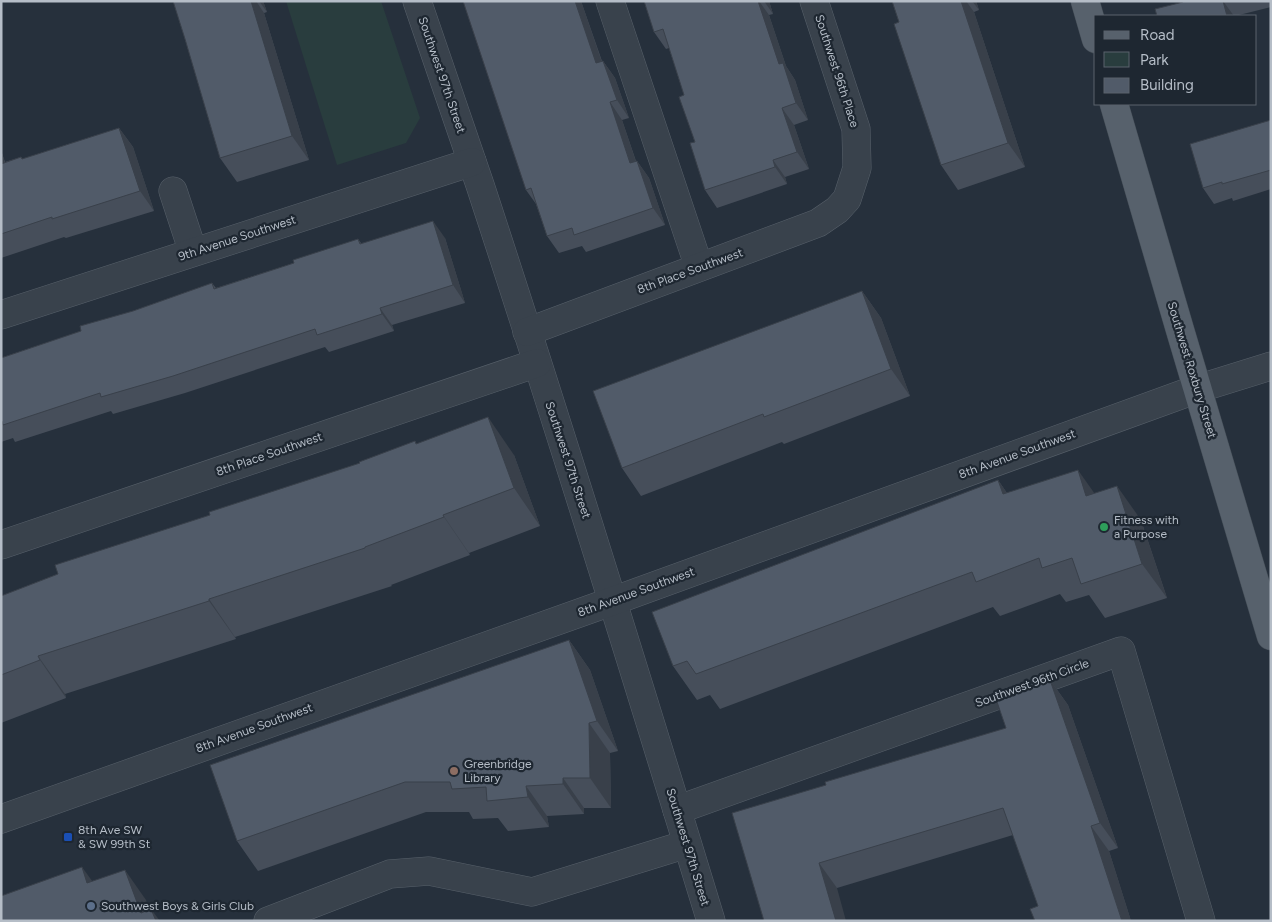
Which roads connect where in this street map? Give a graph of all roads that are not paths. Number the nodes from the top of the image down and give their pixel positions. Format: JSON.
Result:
{"nodes":[{"id":1,"x":417,"y":1,"type":"edge"},
{"id":2,"x":610,"y":1,"type":"edge"},
{"id":3,"x":814,"y":1,"type":"edge"},
{"id":4,"x":1085,"y":1,"type":"edge"},
{"id":5,"x":1094,"y":32,"type":"edge"},
{"id":6,"x":1114,"y":105,"type":"edge"},
{"id":7,"x":472,"y":162,"type":"junction"},
{"id":8,"x":173,"y":190,"type":"dead end"},
{"id":9,"x":846,"y":198,"type":"joint"},
{"id":10,"x":193,"y":252,"type":"junction"},
{"id":11,"x":699,"y":267,"type":"junction"},
{"id":12,"x":1,"y":315,"type":"edge"},
{"id":13,"x":527,"y":332,"type":"junction"},
{"id":14,"x":537,"y":363,"type":"junction"},
{"id":15,"x":1271,"y":366,"type":"edge"},
{"id":16,"x":1197,"y":389,"type":"junction"},
{"id":17,"x":1,"y":545,"type":"edge"},
{"id":18,"x":613,"y":601,"type":"junction"},
{"id":19,"x":1271,"y":636,"type":"edge"},
{"id":20,"x":677,"y":810,"type":"junction"},
{"id":21,"x":1,"y":819,"type":"edge"},
{"id":22,"x":687,"y":844,"type":"junction"},
{"id":23,"x":268,"y":921,"type":"edge"},
{"id":24,"x":711,"y":921,"type":"edge"},
{"id":25,"x":1201,"y":921,"type":"edge"}],
"edges":[{"from":1,"to":7,"type":"street","name":"Southwest 97th Street"},
{"from":2,"to":11,"type":"street"},
{"from":3,"to":9,"type":"street","name":"Southwest 96th Place"},
{"from":4,"to":5,"type":"main road"},
{"from":6,"to":16,"type":"main road","name":"Southwest Roxbury Street"},
{"from":7,"to":10,"type":"street","name":"9th Avenue Southwest"},
{"from":7,"to":13,"type":"street","name":"Southwest 97th Street"},
{"from":8,"to":10,"type":"street"},
{"from":9,"to":11,"type":"street","name":"8th Place Southwest"},
{"from":10,"to":12,"type":"street","name":"9th Avenue Southwest"},
{"from":11,"to":13,"type":"street","name":"8th Place Southwest"},
{"from":13,"to":14,"type":"street","name":"Southwest 97th Street"},
{"from":14,"to":17,"type":"street","name":"8th Place Southwest"},
{"from":14,"to":18,"type":"street","name":"Southwest 97th Street"},
{"from":15,"to":16,"type":"street","name":"8th Avenue Southwest"},
{"from":16,"to":18,"type":"street","name":"8th Avenue Southwest"},
{"from":16,"to":19,"type":"main road","name":"Southwest Roxbury Street"},
{"from":18,"to":20,"type":"street","name":"Southwest 97th Street"},
{"from":18,"to":21,"type":"street","name":"8th Avenue Southwest"},
{"from":20,"to":22,"type":"street","name":"Southwest 97th Street"},
{"from":20,"to":25,"type":"street","name":"Southwest 96th Circle"},
{"from":22,"to":23,"type":"street"},
{"from":22,"to":24,"type":"street","name":"Southwest 97th Street"}]}
